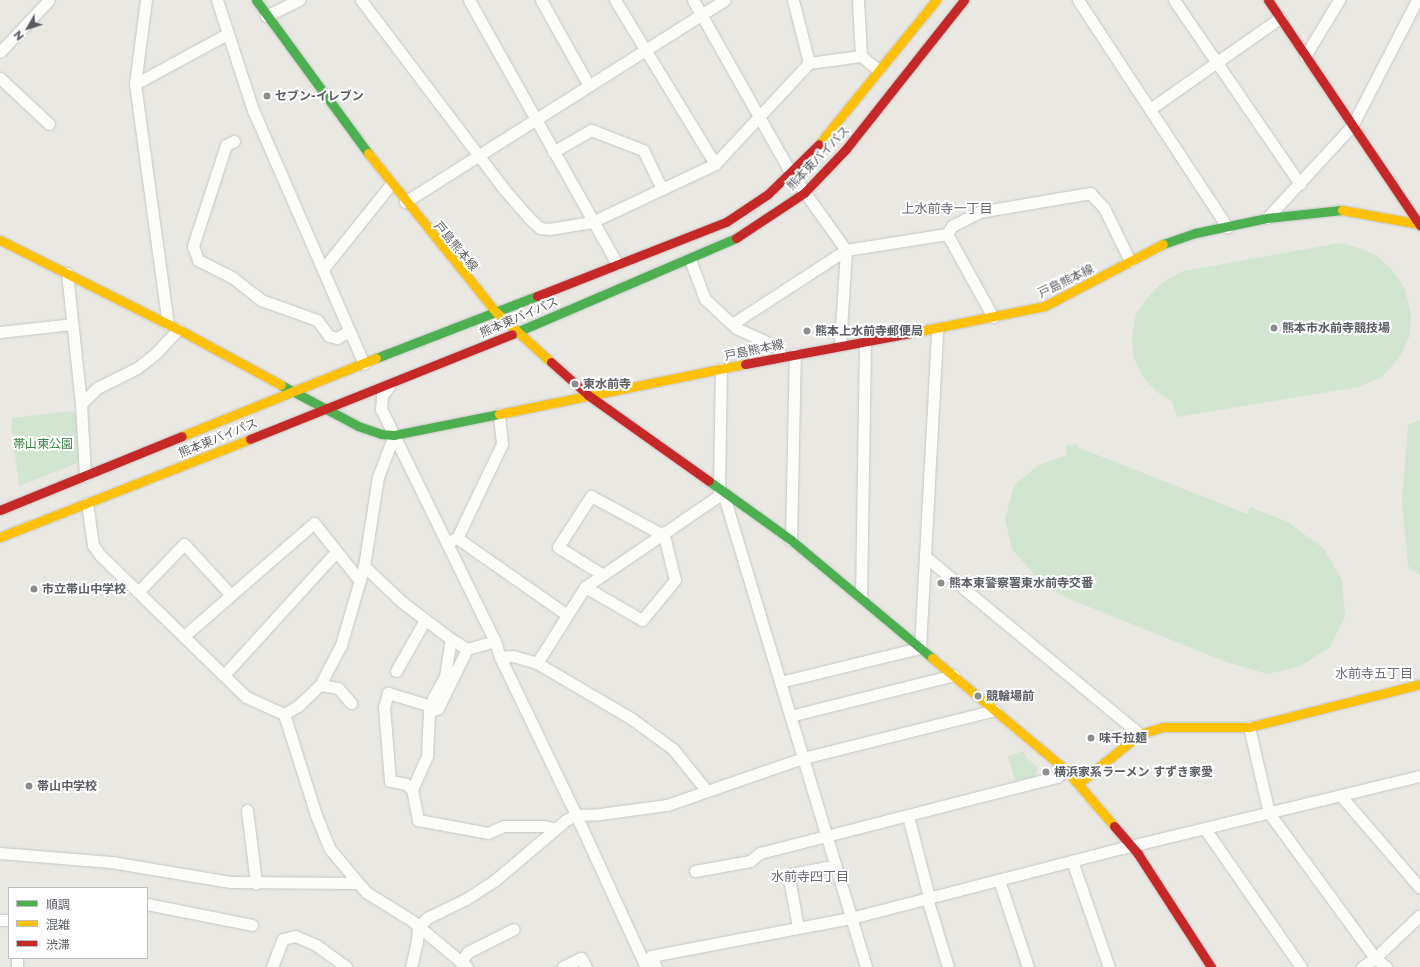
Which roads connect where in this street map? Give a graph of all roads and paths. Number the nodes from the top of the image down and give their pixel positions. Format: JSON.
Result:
{"nodes":[{"id":1,"x":49,"y":0,"type":"edge"},
{"id":2,"x":217,"y":0,"type":"edge"},
{"id":3,"x":256,"y":0,"type":"edge"},
{"id":4,"x":299,"y":0,"type":"edge"},
{"id":5,"x":361,"y":0,"type":"edge"},
{"id":6,"x":469,"y":0,"type":"edge"},
{"id":7,"x":541,"y":0,"type":"edge"},
{"id":8,"x":615,"y":0,"type":"edge"},
{"id":9,"x":693,"y":0,"type":"edge"},
{"id":10,"x":724,"y":0,"type":"edge"},
{"id":11,"x":793,"y":0,"type":"edge"},
{"id":12,"x":858,"y":0,"type":"edge"},
{"id":13,"x":936,"y":0,"type":"edge"},
{"id":14,"x":964,"y":0,"type":"edge"},
{"id":15,"x":1078,"y":0,"type":"edge"},
{"id":16,"x":1174,"y":0,"type":"edge"},
{"id":17,"x":1268,"y":0,"type":"edge"},
{"id":18,"x":1339,"y":0,"type":"edge"},
{"id":19,"x":1417,"y":0,"type":"edge"},
{"id":20,"x":144,"y":2,"type":"edge"},
{"id":21,"x":703,"y":15,"type":"junction"},
{"id":22,"x":266,"y":16,"type":"junction"},
{"id":23,"x":1280,"y":18,"type":"junction"},
{"id":24,"x":228,"y":34,"type":"junction"},
{"id":25,"x":647,"y":50,"type":"junction"},
{"id":26,"x":0,"y":52,"type":"edge"},
{"id":27,"x":861,"y":56,"type":"junction"},
{"id":28,"x":1305,"y":56,"type":"junction"},
{"id":29,"x":1217,"y":62,"type":"junction"},
{"id":30,"x":809,"y":63,"type":"junction"},
{"id":31,"x":878,"y":70,"type":"junction"},
{"id":32,"x":0,"y":78,"type":"edge"},
{"id":33,"x":135,"y":84,"type":"junction"},
{"id":34,"x":589,"y":86,"type":"junction"},
{"id":35,"x":1150,"y":109,"type":"junction"},
{"id":36,"x":760,"y":118,"type":"junction"},
{"id":37,"x":535,"y":121,"type":"junction"},
{"id":38,"x":49,"y":124,"type":"dead end"},
{"id":39,"x":1352,"y":126,"type":"junction"},
{"id":40,"x":234,"y":141,"type":"dead end"},
{"id":41,"x":553,"y":152,"type":"junction"},
{"id":42,"x":478,"y":157,"type":"junction"},
{"id":43,"x":715,"y":164,"type":"junction"},
{"id":44,"x":791,"y":173,"type":"junction"},
{"id":45,"x":391,"y":184,"type":"junction"},
{"id":46,"x":1300,"y":184,"type":"junction"},
{"id":47,"x":662,"y":189,"type":"junction"},
{"id":48,"x":804,"y":193,"type":"junction"},
{"id":49,"x":405,"y":202,"type":"junction"},
{"id":50,"x":1267,"y":218,"type":"junction"},
{"id":51,"x":592,"y":222,"type":"junction"},
{"id":52,"x":1420,"y":225,"type":"edge"},
{"id":53,"x":1227,"y":227,"type":"junction"},
{"id":54,"x":947,"y":234,"type":"junction"},
{"id":55,"x":0,"y":240,"type":"edge"},
{"id":56,"x":846,"y":250,"type":"junction"},
{"id":57,"x":690,"y":260,"type":"junction"},
{"id":58,"x":1130,"y":261,"type":"junction"},
{"id":59,"x":617,"y":264,"type":"junction"},
{"id":60,"x":323,"y":269,"type":"junction"},
{"id":61,"x":67,"y":273,"type":"junction"},
{"id":62,"x":496,"y":312,"type":"junction"},
{"id":63,"x":993,"y":317,"type":"junction"},
{"id":64,"x":72,"y":324,"type":"junction"},
{"id":65,"x":168,"y":324,"type":"junction"},
{"id":66,"x":732,"y":324,"type":"junction"},
{"id":67,"x":178,"y":329,"type":"junction"},
{"id":68,"x":937,"y":329,"type":"junction"},
{"id":69,"x":350,"y":331,"type":"junction"},
{"id":70,"x":516,"y":331,"type":"junction"},
{"id":71,"x":0,"y":332,"type":"edge"},
{"id":72,"x":865,"y":340,"type":"junction"},
{"id":73,"x":840,"y":345,"type":"junction"},
{"id":74,"x":795,"y":354,"type":"junction"},
{"id":75,"x":781,"y":357,"type":"junction"},
{"id":76,"x":364,"y":364,"type":"junction"},
{"id":77,"x":721,"y":369,"type":"junction"},
{"id":78,"x":391,"y":384,"type":"junction"},
{"id":79,"x":293,"y":391,"type":"junction"},
{"id":80,"x":588,"y":395,"type":"junction"},
{"id":81,"x":81,"y":404,"type":"junction"},
{"id":82,"x":324,"y":409,"type":"junction"},
{"id":83,"x":499,"y":414,"type":"junction"},
{"id":84,"x":394,"y":435,"type":"junction"},
{"id":85,"x":85,"y":476,"type":"junction"},
{"id":86,"x":721,"y":491,"type":"junction"},
{"id":87,"x":87,"y":503,"type":"junction"},
{"id":88,"x":0,"y":510,"type":"edge"},
{"id":89,"x":662,"y":533,"type":"junction"},
{"id":90,"x":0,"y":537,"type":"edge"},
{"id":91,"x":791,"y":540,"type":"junction"},
{"id":92,"x":452,"y":541,"type":"junction"},
{"id":93,"x":336,"y":552,"type":"junction"},
{"id":94,"x":927,"y":558,"type":"junction"},
{"id":95,"x":364,"y":566,"type":"junction"},
{"id":96,"x":603,"y":575,"type":"junction"},
{"id":97,"x":360,"y":581,"type":"junction"},
{"id":98,"x":585,"y":587,"type":"junction"},
{"id":99,"x":138,"y":592,"type":"junction"},
{"id":100,"x":231,"y":596,"type":"junction"},
{"id":101,"x":861,"y":597,"type":"junction"},
{"id":102,"x":566,"y":615,"type":"junction"},
{"id":103,"x":425,"y":620,"type":"junction"},
{"id":104,"x":184,"y":636,"type":"junction"},
{"id":105,"x":451,"y":639,"type":"junction"},
{"id":106,"x":495,"y":641,"type":"junction"},
{"id":107,"x":920,"y":648,"type":"junction"},
{"id":108,"x":467,"y":649,"type":"junction"},
{"id":109,"x":500,"y":657,"type":"junction"},
{"id":110,"x":537,"y":663,"type":"junction"},
{"id":111,"x":396,"y":672,"type":"dead end"},
{"id":112,"x":224,"y":675,"type":"junction"},
{"id":113,"x":954,"y":675,"type":"junction"},
{"id":114,"x":780,"y":682,"type":"junction"},
{"id":115,"x":1420,"y":684,"type":"edge"},
{"id":116,"x":320,"y":685,"type":"junction"},
{"id":117,"x":433,"y":698,"type":"dead end"},
{"id":118,"x":351,"y":702,"type":"dead end"},
{"id":119,"x":438,"y":708,"type":"junction"},
{"id":120,"x":995,"y":710,"type":"junction"},
{"id":121,"x":284,"y":714,"type":"junction"},
{"id":122,"x":790,"y":716,"type":"junction"},
{"id":123,"x":1249,"y":727,"type":"junction"},
{"id":124,"x":1140,"y":734,"type":"junction"},
{"id":125,"x":803,"y":758,"type":"junction"},
{"id":126,"x":1066,"y":770,"type":"junction"},
{"id":127,"x":1420,"y":776,"type":"edge"},
{"id":128,"x":1079,"y":783,"type":"junction"},
{"id":129,"x":412,"y":789,"type":"junction"},
{"id":130,"x":706,"y":790,"type":"junction"},
{"id":131,"x":1341,"y":796,"type":"junction"},
{"id":132,"x":247,"y":810,"type":"dead end"},
{"id":133,"x":1269,"y":813,"type":"junction"},
{"id":134,"x":576,"y":815,"type":"junction"},
{"id":135,"x":908,"y":816,"type":"junction"},
{"id":136,"x":555,"y":829,"type":"junction"},
{"id":137,"x":1204,"y":829,"type":"junction"},
{"id":138,"x":826,"y":835,"type":"junction"},
{"id":139,"x":1133,"y":846,"type":"junction"},
{"id":140,"x":0,"y":853,"type":"edge"},
{"id":141,"x":1072,"y":861,"type":"junction"},
{"id":142,"x":827,"y":866,"type":"dead end"},
{"id":143,"x":695,"y":871,"type":"dead end"},
{"id":144,"x":999,"y":880,"type":"junction"},
{"id":145,"x":256,"y":883,"type":"junction"},
{"id":146,"x":356,"y":883,"type":"junction"},
{"id":147,"x":1420,"y":888,"type":"edge"},
{"id":148,"x":928,"y":897,"type":"junction"},
{"id":149,"x":148,"y":904,"type":"edge"},
{"id":150,"x":1420,"y":915,"type":"edge"},
{"id":151,"x":851,"y":918,"type":"junction"},
{"id":152,"x":252,"y":925,"type":"dead end"},
{"id":153,"x":418,"y":927,"type":"junction"},
{"id":154,"x":798,"y":927,"type":"junction"},
{"id":155,"x":514,"y":929,"type":"dead end"},
{"id":156,"x":1375,"y":958,"type":"junction"},
{"id":157,"x":464,"y":964,"type":"edge"},
{"id":158,"x":272,"y":967,"type":"edge"},
{"id":159,"x":346,"y":967,"type":"edge"},
{"id":160,"x":411,"y":967,"type":"edge"},
{"id":161,"x":563,"y":967,"type":"edge"},
{"id":162,"x":586,"y":967,"type":"edge"},
{"id":163,"x":646,"y":967,"type":"edge"},
{"id":164,"x":656,"y":967,"type":"edge"},
{"id":165,"x":866,"y":967,"type":"edge"},
{"id":166,"x":948,"y":967,"type":"edge"},
{"id":167,"x":1028,"y":967,"type":"edge"},
{"id":168,"x":1109,"y":967,"type":"edge"},
{"id":169,"x":1211,"y":967,"type":"edge"},
{"id":170,"x":1301,"y":967,"type":"edge"},
{"id":171,"x":1362,"y":967,"type":"edge"},
{"id":172,"x":1386,"y":967,"type":"edge"}],
"edges":[{"from":1,"to":26,"type":"street"},
{"from":2,"to":24,"type":"street"},
{"from":3,"to":22,"type":"main road","name":"戸島熊本線"},
{"from":4,"to":22,"type":"street"},
{"from":5,"to":42,"type":"street"},
{"from":6,"to":37,"type":"street"},
{"from":7,"to":34,"type":"street"},
{"from":8,"to":25,"type":"street"},
{"from":9,"to":21,"type":"street"},
{"from":10,"to":21,"type":"street"},
{"from":11,"to":30,"type":"street"},
{"from":12,"to":27,"type":"street"},
{"from":13,"to":31,"type":"main road","name":"熊本東バイパス"},
{"from":14,"to":48,"type":"main road","name":"熊本東バイパス"},
{"from":15,"to":35,"type":"street"},
{"from":16,"to":29,"type":"street"},
{"from":17,"to":23,"type":"main road"},
{"from":18,"to":28,"type":"street"},
{"from":19,"to":39,"type":"street"},
{"from":20,"to":33,"type":"street"},
{"from":21,"to":25,"type":"street"},
{"from":21,"to":36,"type":"street"},
{"from":22,"to":45,"type":"main road","name":"戸島熊本線"},
{"from":23,"to":28,"type":"main road"},
{"from":23,"to":29,"type":"street"},
{"from":24,"to":33,"type":"street"},
{"from":24,"to":60,"type":"street"},
{"from":25,"to":34,"type":"street"},
{"from":25,"to":43,"type":"street"},
{"from":27,"to":30,"type":"street"},
{"from":27,"to":31,"type":"street"},
{"from":28,"to":39,"type":"main road"},
{"from":29,"to":35,"type":"street"},
{"from":29,"to":46,"type":"street"},
{"from":30,"to":36,"type":"street"},
{"from":31,"to":44,"type":"main road","name":"熊本東バイパス"},
{"from":32,"to":38,"type":"street"},
{"from":33,"to":65,"type":"street"},
{"from":34,"to":37,"type":"street"},
{"from":35,"to":53,"type":"street"},
{"from":36,"to":43,"type":"street"},
{"from":36,"to":44,"type":"street"},
{"from":37,"to":41,"type":"street"},
{"from":37,"to":42,"type":"street"},
{"from":39,"to":46,"type":"street"},
{"from":39,"to":52,"type":"main road"},
{"from":40,"to":69,"type":"street"},
{"from":41,"to":47,"type":"street"},
{"from":41,"to":51,"type":"street"},
{"from":42,"to":49,"type":"street"},
{"from":42,"to":51,"type":"street"},
{"from":43,"to":47,"type":"street"},
{"from":44,"to":48,"type":"street"},
{"from":44,"to":59,"type":"main road","name":"熊本東バイパス"},
{"from":45,"to":49,"type":"main road","name":"戸島熊本線"},
{"from":45,"to":60,"type":"street"},
{"from":46,"to":50,"type":"street"},
{"from":47,"to":51,"type":"street"},
{"from":48,"to":56,"type":"street"},
{"from":48,"to":57,"type":"main road","name":"熊本東バイパス"},
{"from":49,"to":62,"type":"main road","name":"戸島熊本線"},
{"from":50,"to":52,"type":"main road","name":"戸島熊本線"},
{"from":50,"to":53,"type":"main road","name":"戸島熊本線"},
{"from":51,"to":59,"type":"street"},
{"from":53,"to":58,"type":"main road","name":"戸島熊本線"},
{"from":54,"to":56,"type":"street"},
{"from":54,"to":58,"type":"street"},
{"from":54,"to":63,"type":"street"},
{"from":55,"to":61,"type":"main road"},
{"from":56,"to":66,"type":"street"},
{"from":56,"to":73,"type":"street"},
{"from":57,"to":66,"type":"street"},
{"from":57,"to":70,"type":"main road","name":"熊本東バイパス"},
{"from":58,"to":63,"type":"main road","name":"戸島熊本線"},
{"from":59,"to":62,"type":"main road","name":"熊本東バイパス"},
{"from":60,"to":69,"type":"street"},
{"from":61,"to":64,"type":"street"},
{"from":61,"to":65,"type":"main road"},
{"from":62,"to":70,"type":"main road","name":"戸島熊本線"},
{"from":62,"to":76,"type":"main road","name":"熊本東バイパス"},
{"from":63,"to":68,"type":"main road","name":"戸島熊本線"},
{"from":64,"to":71,"type":"street"},
{"from":64,"to":81,"type":"street"},
{"from":65,"to":67,"type":"main road"},
{"from":66,"to":75,"type":"street"},
{"from":67,"to":79,"type":"main road"},
{"from":67,"to":81,"type":"street"},
{"from":68,"to":72,"type":"main road","name":"戸島熊本線"},
{"from":68,"to":94,"type":"street"},
{"from":69,"to":76,"type":"street"},
{"from":70,"to":78,"type":"main road","name":"熊本東バイパス"},
{"from":70,"to":80,"type":"main road","name":"戸島熊本線"},
{"from":72,"to":73,"type":"main road","name":"戸島熊本線"},
{"from":72,"to":101,"type":"street"},
{"from":73,"to":74,"type":"main road","name":"戸島熊本線"},
{"from":74,"to":75,"type":"main road","name":"戸島熊本線"},
{"from":74,"to":91,"type":"street"},
{"from":75,"to":77,"type":"main road","name":"戸島熊本線"},
{"from":76,"to":79,"type":"main road","name":"熊本東バイパス"},
{"from":77,"to":80,"type":"main road","name":"戸島熊本線"},
{"from":77,"to":86,"type":"street"},
{"from":78,"to":82,"type":"main road","name":"熊本東バイパス"},
{"from":78,"to":84,"type":"street"},
{"from":79,"to":82,"type":"main road"},
{"from":79,"to":85,"type":"main road","name":"熊本東バイパス"},
{"from":80,"to":83,"type":"main road"},
{"from":80,"to":86,"type":"main road"},
{"from":81,"to":85,"type":"street"},
{"from":82,"to":84,"type":"main road"},
{"from":82,"to":87,"type":"main road","name":"熊本東バイパス"},
{"from":83,"to":84,"type":"main road"},
{"from":83,"to":92,"type":"street"},
{"from":84,"to":92,"type":"street"},
{"from":84,"to":95,"type":"street"},
{"from":85,"to":88,"type":"main road","name":"熊本東バイパス"},
{"from":86,"to":89,"type":"street"},
{"from":86,"to":91,"type":"main road"},
{"from":86,"to":114,"type":"street"},
{"from":87,"to":90,"type":"main road","name":"熊本東バイパス"},
{"from":87,"to":99,"type":"street"},
{"from":89,"to":96,"type":"street"},
{"from":89,"to":96,"type":"street"},
{"from":89,"to":98,"type":"street"},
{"from":91,"to":101,"type":"main road"},
{"from":92,"to":102,"type":"street"},
{"from":92,"to":106,"type":"street"},
{"from":93,"to":97,"type":"street"},
{"from":93,"to":100,"type":"street"},
{"from":93,"to":112,"type":"street"},
{"from":94,"to":107,"type":"street"},
{"from":94,"to":124,"type":"street"},
{"from":95,"to":97,"type":"street"},
{"from":95,"to":103,"type":"street"},
{"from":96,"to":98,"type":"street"},
{"from":97,"to":116,"type":"street"},
{"from":98,"to":102,"type":"street"},
{"from":99,"to":100,"type":"street"},
{"from":99,"to":104,"type":"street"},
{"from":100,"to":104,"type":"street"},
{"from":101,"to":107,"type":"main road"},
{"from":102,"to":110,"type":"street"},
{"from":103,"to":105,"type":"street"},
{"from":103,"to":111,"type":"street"},
{"from":104,"to":112,"type":"street"},
{"from":105,"to":108,"type":"street"},
{"from":105,"to":117,"type":"street"},
{"from":106,"to":108,"type":"street"},
{"from":106,"to":109,"type":"street"},
{"from":107,"to":113,"type":"main road"},
{"from":107,"to":114,"type":"street"},
{"from":108,"to":119,"type":"street"},
{"from":109,"to":110,"type":"street"},
{"from":109,"to":134,"type":"street"},
{"from":110,"to":130,"type":"street"},
{"from":112,"to":121,"type":"street"},
{"from":113,"to":120,"type":"main road"},
{"from":113,"to":122,"type":"street"},
{"from":114,"to":122,"type":"street"},
{"from":115,"to":123,"type":"main road"},
{"from":116,"to":118,"type":"street"},
{"from":116,"to":121,"type":"street"},
{"from":119,"to":129,"type":"street"},
{"from":119,"to":129,"type":"street"},
{"from":120,"to":125,"type":"street"},
{"from":120,"to":126,"type":"main road"},
{"from":121,"to":146,"type":"street"},
{"from":122,"to":125,"type":"street"},
{"from":123,"to":124,"type":"main road"},
{"from":123,"to":133,"type":"street"},
{"from":124,"to":128,"type":"main road"},
{"from":125,"to":130,"type":"street"},
{"from":125,"to":138,"type":"street"},
{"from":126,"to":128,"type":"main road"},
{"from":126,"to":135,"type":"street"},
{"from":127,"to":131,"type":"street"},
{"from":128,"to":139,"type":"main road"},
{"from":129,"to":136,"type":"street"},
{"from":130,"to":134,"type":"street"},
{"from":131,"to":133,"type":"street"},
{"from":131,"to":147,"type":"street"},
{"from":132,"to":145,"type":"street"},
{"from":133,"to":137,"type":"street"},
{"from":133,"to":156,"type":"street"},
{"from":134,"to":136,"type":"street"},
{"from":134,"to":163,"type":"street"},
{"from":135,"to":138,"type":"street"},
{"from":135,"to":148,"type":"street"},
{"from":136,"to":153,"type":"street"},
{"from":137,"to":139,"type":"street"},
{"from":137,"to":170,"type":"street"},
{"from":138,"to":143,"type":"street"},
{"from":138,"to":151,"type":"street"},
{"from":139,"to":141,"type":"street"},
{"from":139,"to":169,"type":"main road"},
{"from":140,"to":145,"type":"street"},
{"from":141,"to":144,"type":"street"},
{"from":141,"to":168,"type":"street"},
{"from":142,"to":154,"type":"street"},
{"from":144,"to":148,"type":"street"},
{"from":144,"to":167,"type":"street"},
{"from":145,"to":146,"type":"street"},
{"from":146,"to":153,"type":"street"},
{"from":148,"to":151,"type":"street"},
{"from":148,"to":166,"type":"street"},
{"from":149,"to":152,"type":"street"},
{"from":150,"to":156,"type":"street"},
{"from":151,"to":154,"type":"street"},
{"from":151,"to":165,"type":"street"},
{"from":153,"to":157,"type":"street"},
{"from":153,"to":160,"type":"street"},
{"from":154,"to":164,"type":"street"},
{"from":155,"to":157,"type":"street"},
{"from":156,"to":171,"type":"street"},
{"from":156,"to":172,"type":"street"},
{"from":158,"to":159,"type":"street"},
{"from":161,"to":162,"type":"street"}]}
